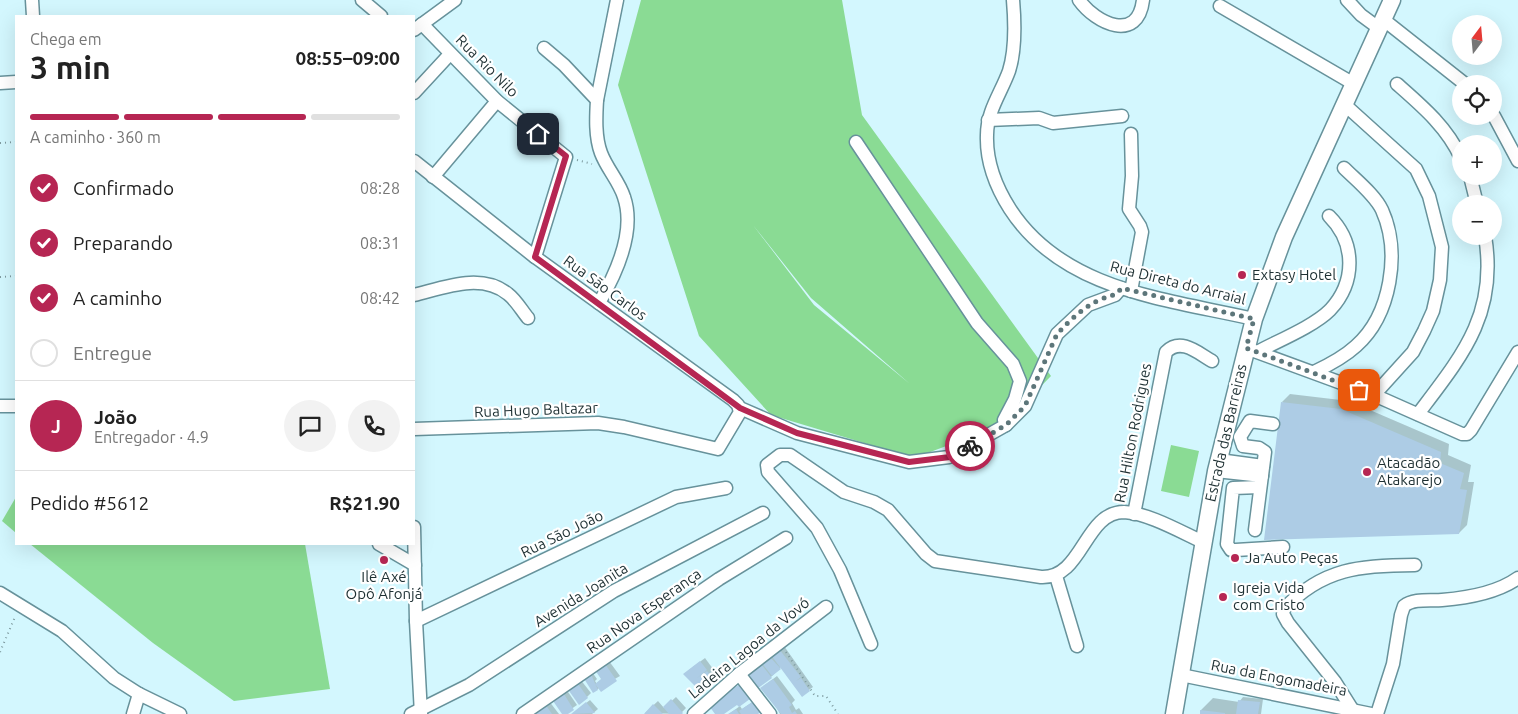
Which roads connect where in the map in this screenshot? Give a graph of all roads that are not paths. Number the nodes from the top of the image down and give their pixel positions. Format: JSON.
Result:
{"nodes":[{"id":1,"x":32,"y":0,"type":"edge"},
{"id":2,"x":362,"y":0,"type":"edge"},
{"id":3,"x":455,"y":0,"type":"edge"},
{"id":4,"x":617,"y":0,"type":"edge"},
{"id":5,"x":1014,"y":0,"type":"edge"},
{"id":6,"x":1079,"y":0,"type":"edge"},
{"id":7,"x":1143,"y":0,"type":"edge"},
{"id":8,"x":1347,"y":0,"type":"edge"},
{"id":9,"x":1392,"y":0,"type":"edge"},
{"id":10,"x":1220,"y":6,"type":"dead end"},
{"id":11,"x":33,"y":15,"type":"edge"},
{"id":12,"x":380,"y":15,"type":"edge"},
{"id":13,"x":1382,"y":25,"type":"junction"},
{"id":14,"x":418,"y":27,"type":"edge"},
{"id":15,"x":544,"y":48,"type":"dead end"},
{"id":16,"x":450,"y":54,"type":"junction"},
{"id":17,"x":1454,"y":75,"type":"edge"},
{"id":18,"x":15,"y":82,"type":"edge"},
{"id":19,"x":0,"y":83,"type":"edge"},
{"id":20,"x":1354,"y":84,"type":"junction"},
{"id":21,"x":1398,"y":84,"type":"dead end"},
{"id":22,"x":415,"y":92,"type":"edge"},
{"id":23,"x":597,"y":100,"type":"junction"},
{"id":24,"x":497,"y":101,"type":"junction"},
{"id":25,"x":1344,"y":104,"type":"junction"},
{"id":26,"x":1122,"y":116,"type":"dead end"},
{"id":27,"x":988,"y":120,"type":"junction"},
{"id":28,"x":1499,"y":125,"type":"edge"},
{"id":29,"x":1131,"y":134,"type":"dead end"},
{"id":30,"x":1452,"y":141,"type":"edge"},
{"id":31,"x":856,"y":142,"type":"dead end"},
{"id":32,"x":1518,"y":161,"type":"edge"},
{"id":33,"x":415,"y":162,"type":"edge"},
{"id":34,"x":1344,"y":168,"type":"dead end"},
{"id":35,"x":434,"y":177,"type":"junction"},
{"id":36,"x":1330,"y":216,"type":"dead end"},
{"id":37,"x":1486,"y":245,"type":"edge"},
{"id":38,"x":535,"y":257,"type":"junction"},
{"id":39,"x":1126,"y":290,"type":"junction"},
{"id":40,"x":415,"y":295,"type":"edge"},
{"id":41,"x":599,"y":303,"type":"junction"},
{"id":42,"x":528,"y":318,"type":"dead end"},
{"id":43,"x":1254,"y":319,"type":"junction"},
{"id":44,"x":1253,"y":349,"type":"junction"},
{"id":45,"x":1518,"y":352,"type":"edge"},
{"id":46,"x":1212,"y":361,"type":"dead end"},
{"id":47,"x":1314,"y":372,"type":"junction"},
{"id":48,"x":1374,"y":395,"type":"junction"},
{"id":49,"x":736,"y":404,"type":"junction"},
{"id":50,"x":0,"y":406,"type":"edge"},
{"id":51,"x":15,"y":406,"type":"edge"},
{"id":52,"x":1418,"y":414,"type":"junction"},
{"id":53,"x":1272,"y":424,"type":"dead end"},
{"id":54,"x":1006,"y":425,"type":"junction"},
{"id":55,"x":415,"y":429,"type":"edge"},
{"id":56,"x":1217,"y":465,"type":"junction"},
{"id":57,"x":1261,"y":476,"type":"junction"},
{"id":58,"x":726,"y":488,"type":"dead end"},
{"id":59,"x":763,"y":513,"type":"dead end"},
{"id":60,"x":1134,"y":514,"type":"junction"},
{"id":61,"x":1255,"y":530,"type":"dead end"},
{"id":62,"x":786,"y":538,"type":"dead end"},
{"id":63,"x":1203,"y":542,"type":"junction"},
{"id":64,"x":381,"y":545,"type":"edge"},
{"id":65,"x":414,"y":545,"type":"edge"},
{"id":66,"x":1283,"y":547,"type":"dead end"},
{"id":67,"x":414,"y":565,"type":"junction"},
{"id":68,"x":1414,"y":565,"type":"dead end"},
{"id":69,"x":1056,"y":576,"type":"junction"},
{"id":70,"x":1518,"y":578,"type":"edge"},
{"id":71,"x":0,"y":593,"type":"edge"},
{"id":72,"x":826,"y":607,"type":"dead end"},
{"id":73,"x":416,"y":621,"type":"junction"},
{"id":74,"x":872,"y":644,"type":"dead end"},
{"id":75,"x":1077,"y":646,"type":"dead end"},
{"id":76,"x":739,"y":674,"type":"junction"},
{"id":77,"x":1181,"y":675,"type":"junction"},
{"id":78,"x":139,"y":694,"type":"junction"},
{"id":79,"x":1352,"y":710,"type":"junction"},
{"id":80,"x":701,"y":712,"type":"edge"},
{"id":81,"x":418,"y":713,"type":"edge"},
{"id":82,"x":132,"y":714,"type":"edge"},
{"id":83,"x":180,"y":714,"type":"edge"},
{"id":84,"x":523,"y":714,"type":"edge"},
{"id":85,"x":770,"y":714,"type":"edge"},
{"id":86,"x":1174,"y":714,"type":"edge"},
{"id":87,"x":1371,"y":714,"type":"edge"},
{"id":88,"x":1377,"y":714,"type":"edge"}],
"edges":[{"from":1,"to":11,"type":"street"},
{"from":2,"to":12,"type":"street"},
{"from":3,"to":14,"type":"street"},
{"from":4,"to":23,"type":"street"},
{"from":5,"to":27,"type":"street","name":"Rua Direta do Arraial"},
{"from":6,"to":7,"type":"street"},
{"from":8,"to":13,"type":"street"},
{"from":9,"to":13,"type":"main road","name":"Estrada das Barreiras"},
{"from":10,"to":20,"type":"street"},
{"from":13,"to":17,"type":"street"},
{"from":13,"to":20,"type":"main road","name":"Estrada das Barreiras"},
{"from":14,"to":16,"type":"street","name":"Rua Rio Nilo"},
{"from":15,"to":23,"type":"street"},
{"from":16,"to":22,"type":"street"},
{"from":16,"to":24,"type":"street","name":"Rua Rio Nilo"},
{"from":18,"to":19,"type":"street"},
{"from":20,"to":25,"type":"main road","name":"Estrada das Barreiras"},
{"from":21,"to":30,"type":"street"},
{"from":23,"to":41,"type":"street"},
{"from":24,"to":35,"type":"street"},
{"from":24,"to":38,"type":"street","name":"Rua Rio Nilo"},
{"from":25,"to":43,"type":"main road","name":"Estrada das Barreiras"},
{"from":25,"to":48,"type":"street"},
{"from":26,"to":27,"type":"street"},
{"from":27,"to":39,"type":"street","name":"Rua Direta do Arraial"},
{"from":28,"to":32,"type":"street"},
{"from":29,"to":39,"type":"street"},
{"from":31,"to":54,"type":"street"},
{"from":33,"to":35,"type":"street","name":"Rua São Carlos"},
{"from":34,"to":47,"type":"street"},
{"from":35,"to":38,"type":"street","name":"Rua São Carlos"},
{"from":36,"to":44,"type":"street"},
{"from":37,"to":52,"type":"street"},
{"from":38,"to":41,"type":"street","name":"Rua São Carlos"},
{"from":39,"to":43,"type":"street","name":"Rua Direta do Arraial"},
{"from":39,"to":54,"type":"street","name":"Rua São Carlos"},
{"from":40,"to":42,"type":"street"},
{"from":41,"to":49,"type":"street","name":"Rua São Carlos"},
{"from":43,"to":44,"type":"main road","name":"Estrada das Barreiras"},
{"from":44,"to":47,"type":"street"},
{"from":44,"to":56,"type":"main road","name":"Estrada das Barreiras"},
{"from":45,"to":52,"type":"street"},
{"from":46,"to":60,"type":"street","name":"Rua Hilton Rodrigues"},
{"from":47,"to":48,"type":"street"},
{"from":48,"to":52,"type":"street"},
{"from":49,"to":54,"type":"street","name":"Rua São Carlos"},
{"from":49,"to":55,"type":"street","name":"Rua Hugo Baltazar"},
{"from":50,"to":51,"type":"street"},
{"from":53,"to":57,"type":"street"},
{"from":56,"to":57,"type":"street"},
{"from":56,"to":63,"type":"main road","name":"Estrada das Barreiras"},
{"from":57,"to":61,"type":"street"},
{"from":57,"to":66,"type":"street"},
{"from":58,"to":73,"type":"street","name":"Rua São João"},
{"from":59,"to":81,"type":"street","name":"Avenida Joanita"},
{"from":60,"to":63,"type":"street"},
{"from":60,"to":69,"type":"street"},
{"from":62,"to":84,"type":"street","name":"Rua Nova Esperança"},
{"from":63,"to":77,"type":"main road","name":"Estrada das Barreiras"},
{"from":64,"to":67,"type":"street"},
{"from":65,"to":67,"type":"street"},
{"from":67,"to":73,"type":"street"},
{"from":68,"to":79,"type":"street"},
{"from":69,"to":74,"type":"street"},
{"from":69,"to":75,"type":"street"},
{"from":70,"to":88,"type":"street"},
{"from":71,"to":78,"type":"street"},
{"from":72,"to":76,"type":"street","name":"Ladeira Lagoa da Vovó"},
{"from":73,"to":81,"type":"street"},
{"from":76,"to":80,"type":"street","name":"Ladeira Lagoa da Vovó"},
{"from":76,"to":85,"type":"street"},
{"from":77,"to":79,"type":"street","name":"Rua da Engomadeira"},
{"from":77,"to":86,"type":"main road","name":"Estrada das Barreiras"},
{"from":78,"to":82,"type":"street"},
{"from":78,"to":83,"type":"street"},
{"from":79,"to":87,"type":"street","name":"Rua da Engomadeira"}]}
